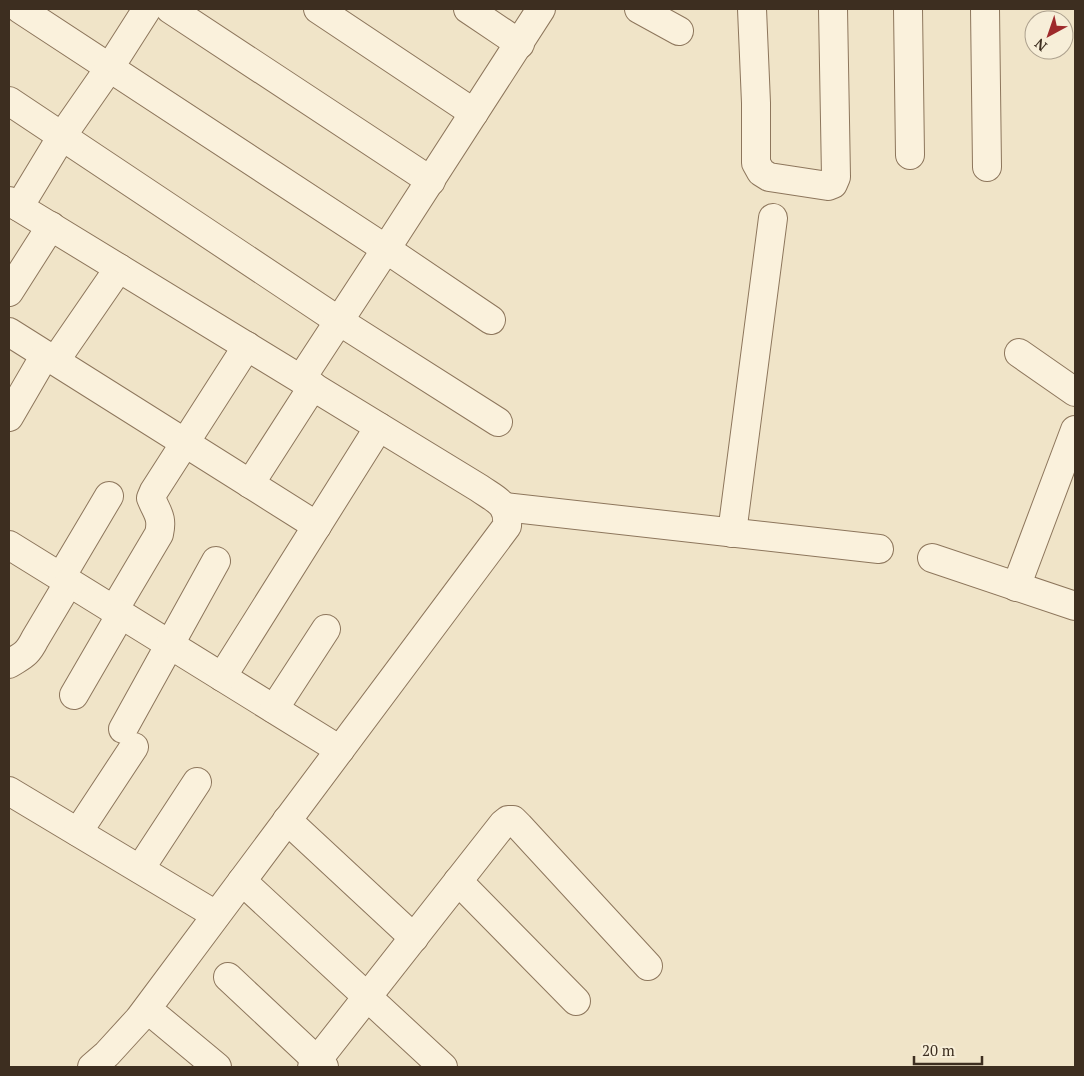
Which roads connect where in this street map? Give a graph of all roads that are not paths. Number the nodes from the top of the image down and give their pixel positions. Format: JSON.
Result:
{"nodes":[{"id":1,"x":20,"y":9,"type":"edge"},
{"id":2,"x":147,"y":9,"type":"edge"},
{"id":3,"x":170,"y":9,"type":"edge"},
{"id":4,"x":318,"y":9,"type":"edge"},
{"id":5,"x":468,"y":9,"type":"edge"},
{"id":6,"x":541,"y":9,"type":"edge"},
{"id":7,"x":639,"y":9,"type":"edge"},
{"id":8,"x":679,"y":9,"type":"edge"},
{"id":9,"x":752,"y":9,"type":"edge"},
{"id":10,"x":833,"y":9,"type":"edge"},
{"id":11,"x":908,"y":9,"type":"edge"},
{"id":12,"x":985,"y":9,"type":"edge"},
{"id":13,"x":520,"y":44,"type":"junction"},
{"id":14,"x":110,"y":67,"type":"junction"},
{"id":15,"x":9,"y":101,"type":"edge"},
{"id":16,"x":474,"y":113,"type":"junction"},
{"id":17,"x":62,"y":136,"type":"junction"},
{"id":18,"x":910,"y":155,"type":"dead end"},
{"id":19,"x":987,"y":167,"type":"dead end"},
{"id":20,"x":430,"y":181,"type":"junction"},
{"id":21,"x":14,"y":204,"type":"edge"},
{"id":22,"x":773,"y":218,"type":"dead end"},
{"id":23,"x":51,"y":226,"type":"junction"},
{"id":24,"x":386,"y":249,"type":"junction"},
{"id":25,"x":119,"y":268,"type":"junction"},
{"id":26,"x":9,"y":292,"type":"edge"},
{"id":27,"x":491,"y":320,"type":"dead end"},
{"id":28,"x":339,"y":321,"type":"junction"},
{"id":29,"x":9,"y":332,"type":"edge"},
{"id":30,"x":247,"y":346,"type":"junction"},
{"id":31,"x":1019,"y":354,"type":"dead end"},
{"id":32,"x":50,"y":358,"type":"junction"},
{"id":33,"x":307,"y":382,"type":"junction"},
{"id":34,"x":1075,"y":392,"type":"edge"},
{"id":35,"x":9,"y":417,"type":"edge"},
{"id":36,"x":498,"y":422,"type":"dead end"},
{"id":37,"x":379,"y":426,"type":"junction"},
{"id":38,"x":1075,"y":430,"type":"edge"},
{"id":39,"x":184,"y":442,"type":"junction"},
{"id":40,"x":250,"y":484,"type":"junction"},
{"id":41,"x":109,"y":496,"type":"dead end"},
{"id":42,"x":505,"y":507,"type":"junction"},
{"id":43,"x":317,"y":526,"type":"junction"},
{"id":44,"x":732,"y":533,"type":"junction"},
{"id":45,"x":879,"y":549,"type":"dead end"},
{"id":46,"x":10,"y":550,"type":"edge"},
{"id":47,"x":932,"y":558,"type":"dead end"},
{"id":48,"x":216,"y":561,"type":"dead end"},
{"id":49,"x":65,"y":579,"type":"junction"},
{"id":50,"x":1016,"y":587,"type":"junction"},
{"id":51,"x":1075,"y":606,"type":"edge"},
{"id":52,"x":118,"y":612,"type":"junction"},
{"id":53,"x":326,"y":629,"type":"dead end"},
{"id":54,"x":171,"y":644,"type":"junction"},
{"id":55,"x":9,"y":664,"type":"edge"},
{"id":56,"x":222,"y":677,"type":"junction"},
{"id":57,"x":74,"y":695,"type":"dead end"},
{"id":58,"x":274,"y":709,"type":"junction"},
{"id":59,"x":340,"y":750,"type":"junction"},
{"id":60,"x":197,"y":782,"type":"dead end"},
{"id":61,"x":10,"y":794,"type":"edge"},
{"id":62,"x":287,"y":820,"type":"junction"},
{"id":63,"x":78,"y":832,"type":"junction"},
{"id":64,"x":140,"y":870,"type":"junction"},
{"id":65,"x":242,"y":881,"type":"junction"},
{"id":66,"x":458,"y":881,"type":"junction"},
{"id":67,"x":216,"y":915,"type":"junction"},
{"id":68,"x":414,"y":938,"type":"junction"},
{"id":69,"x":648,"y":966,"type":"dead end"},
{"id":70,"x":228,"y":977,"type":"dead end"},
{"id":71,"x":368,"y":997,"type":"junction"},
{"id":72,"x":576,"y":1001,"type":"dead end"},
{"id":73,"x":158,"y":1018,"type":"dead end"},
{"id":74,"x":105,"y":1063,"type":"edge"},
{"id":75,"x":318,"y":1065,"type":"edge"},
{"id":76,"x":217,"y":1067,"type":"edge"},
{"id":77,"x":443,"y":1067,"type":"edge"}],
"edges":[{"from":1,"to":14,"type":"street"},
{"from":2,"to":14,"type":"street"},
{"from":3,"to":20,"type":"street"},
{"from":4,"to":16,"type":"street"},
{"from":5,"to":13,"type":"street"},
{"from":6,"to":13,"type":"street"},
{"from":7,"to":8,"type":"street"},
{"from":9,"to":10,"type":"street"},
{"from":11,"to":18,"type":"street"},
{"from":12,"to":19,"type":"street"},
{"from":13,"to":16,"type":"street"},
{"from":14,"to":17,"type":"street"},
{"from":14,"to":24,"type":"street"},
{"from":15,"to":17,"type":"street"},
{"from":16,"to":20,"type":"street"},
{"from":17,"to":21,"type":"street"},
{"from":17,"to":28,"type":"street"},
{"from":20,"to":24,"type":"street"},
{"from":21,"to":23,"type":"street"},
{"from":22,"to":44,"type":"street"},
{"from":23,"to":25,"type":"street"},
{"from":23,"to":26,"type":"street"},
{"from":24,"to":27,"type":"street"},
{"from":24,"to":28,"type":"street"},
{"from":25,"to":30,"type":"street"},
{"from":25,"to":32,"type":"street"},
{"from":28,"to":33,"type":"street"},
{"from":28,"to":36,"type":"street"},
{"from":29,"to":32,"type":"street"},
{"from":30,"to":33,"type":"street"},
{"from":30,"to":39,"type":"street"},
{"from":31,"to":34,"type":"street"},
{"from":32,"to":35,"type":"street"},
{"from":32,"to":39,"type":"street"},
{"from":33,"to":37,"type":"street"},
{"from":33,"to":40,"type":"street"},
{"from":37,"to":42,"type":"street"},
{"from":37,"to":43,"type":"street"},
{"from":38,"to":50,"type":"street"},
{"from":39,"to":40,"type":"street"},
{"from":39,"to":52,"type":"street"},
{"from":40,"to":43,"type":"street"},
{"from":41,"to":49,"type":"street"},
{"from":42,"to":44,"type":"street"},
{"from":42,"to":59,"type":"street"},
{"from":43,"to":56,"type":"street"},
{"from":44,"to":45,"type":"street"},
{"from":46,"to":49,"type":"street"},
{"from":47,"to":50,"type":"street"},
{"from":48,"to":54,"type":"street"},
{"from":49,"to":52,"type":"street"},
{"from":49,"to":55,"type":"street"},
{"from":50,"to":51,"type":"street"},
{"from":52,"to":54,"type":"street"},
{"from":52,"to":57,"type":"street"},
{"from":53,"to":58,"type":"street"},
{"from":54,"to":56,"type":"street"},
{"from":54,"to":63,"type":"street"},
{"from":56,"to":58,"type":"street"},
{"from":58,"to":59,"type":"street"},
{"from":59,"to":62,"type":"street"},
{"from":60,"to":64,"type":"street"},
{"from":61,"to":63,"type":"street"},
{"from":62,"to":65,"type":"street"},
{"from":62,"to":68,"type":"street"},
{"from":63,"to":64,"type":"street"},
{"from":64,"to":67,"type":"street"},
{"from":65,"to":67,"type":"street"},
{"from":65,"to":71,"type":"street"},
{"from":66,"to":68,"type":"street"},
{"from":66,"to":69,"type":"street"},
{"from":66,"to":72,"type":"street"},
{"from":67,"to":74,"type":"street"},
{"from":68,"to":71,"type":"street"},
{"from":70,"to":75,"type":"street"},
{"from":71,"to":75,"type":"street"},
{"from":71,"to":77,"type":"street"},
{"from":73,"to":76,"type":"street"}]}
